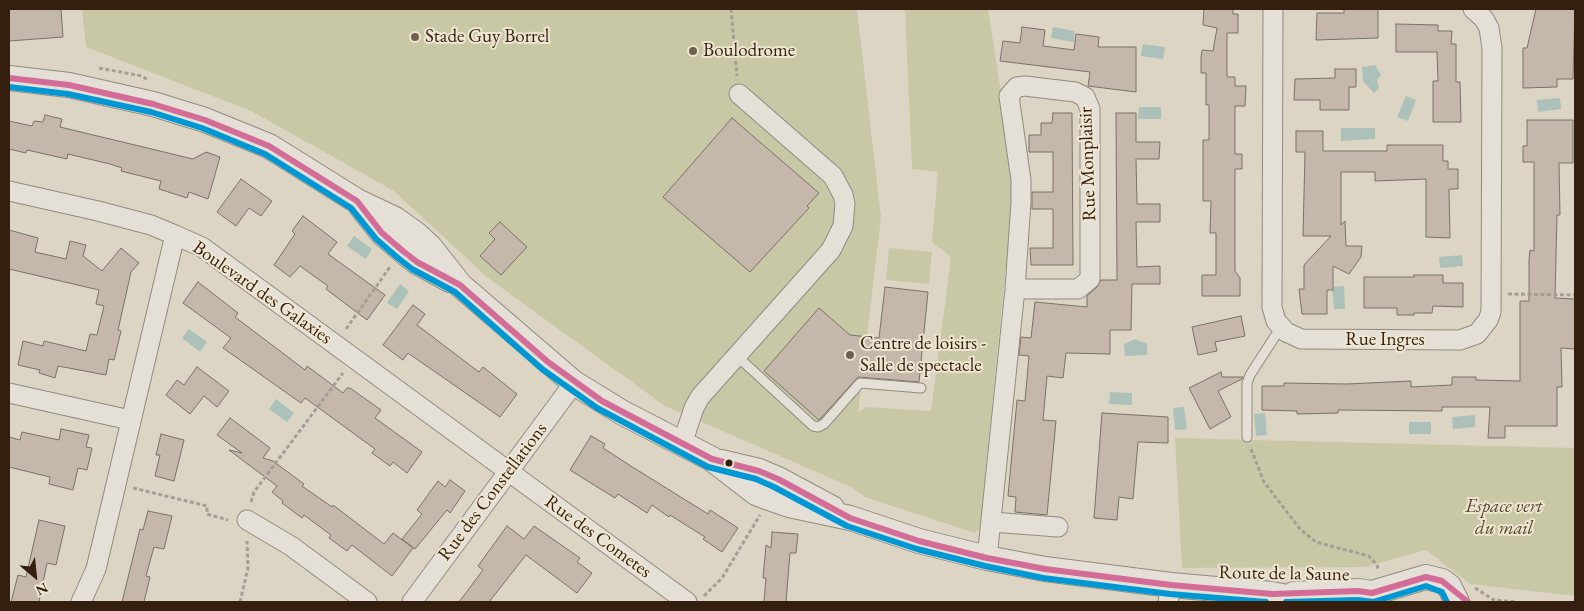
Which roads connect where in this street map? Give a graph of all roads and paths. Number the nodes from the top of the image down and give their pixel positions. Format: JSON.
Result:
{"nodes":[{"id":1,"x":732,"y":9,"type":"edge"},
{"id":2,"x":1273,"y":9,"type":"edge"},
{"id":3,"x":1473,"y":9,"type":"edge"},
{"id":4,"x":101,"y":68,"type":"dead end"},
{"id":5,"x":142,"y":76,"type":"dead end"},
{"id":6,"x":9,"y":78,"type":"edge"},
{"id":7,"x":739,"y":94,"type":"joint"},
{"id":8,"x":9,"y":191,"type":"edge"},
{"id":9,"x":175,"y":235,"type":"junction"},
{"id":10,"x":394,"y":263,"type":"dead end"},
{"id":11,"x":1015,"y":289,"type":"junction"},
{"id":12,"x":1491,"y":294,"type":"junction"},
{"id":13,"x":1575,"y":295,"type":"edge"},
{"id":14,"x":1281,"y":327,"type":"junction"},
{"id":15,"x":345,"y":331,"type":"dead end"},
{"id":16,"x":737,"y":356,"type":"junction"},
{"id":17,"x":343,"y":366,"type":"dead end"},
{"id":18,"x":574,"y":382,"type":"junction"},
{"id":19,"x":921,"y":388,"type":"dead end"},
{"id":20,"x":9,"y":393,"type":"edge"},
{"id":21,"x":130,"y":420,"type":"junction"},
{"id":22,"x":1247,"y":437,"type":"joint"},
{"id":23,"x":682,"y":444,"type":"junction"},
{"id":24,"x":509,"y":471,"type":"junction"},
{"id":25,"x":115,"y":484,"type":"junction"},
{"id":26,"x":760,"y":514,"type":"dead end"},
{"id":27,"x":246,"y":520,"type":"junction"},
{"id":28,"x":992,"y":522,"type":"junction"},
{"id":29,"x":1058,"y":527,"type":"dead end"},
{"id":30,"x":987,"y":558,"type":"junction"},
{"id":31,"x":1387,"y":570,"type":"dead end"},
{"id":32,"x":1404,"y":592,"type":"edge"},
{"id":33,"x":1170,"y":594,"type":"edge"},
{"id":34,"x":1272,"y":594,"type":"junction"},
{"id":35,"x":1462,"y":594,"type":"edge"},
{"id":36,"x":1494,"y":601,"type":"edge"},
{"id":37,"x":81,"y":602,"type":"edge"},
{"id":38,"x":240,"y":602,"type":"edge"},
{"id":39,"x":367,"y":602,"type":"edge"},
{"id":40,"x":412,"y":602,"type":"edge"},
{"id":41,"x":688,"y":602,"type":"edge"},
{"id":42,"x":698,"y":602,"type":"edge"},
{"id":43,"x":1312,"y":602,"type":"edge"},
{"id":44,"x":1517,"y":602,"type":"edge"}],
"edges":[{"from":1,"to":7,"type":"path"},
{"from":2,"to":14,"type":"street"},
{"from":3,"to":12,"type":"street","name":"Rue Ingres"},
{"from":4,"to":5,"type":"path"},
{"from":6,"to":18,"type":"street","name":"Route de la Saune"},
{"from":7,"to":16,"type":"street"},
{"from":8,"to":9,"type":"street"},
{"from":9,"to":21,"type":"street","name":"Boulevard des Galaxies"},
{"from":9,"to":24,"type":"street","name":"Boulevard des Galaxies"},
{"from":10,"to":15,"type":"path"},
{"from":11,"to":11,"type":"street","name":"Rue Monplaisir"},
{"from":11,"to":28,"type":"street","name":"Rue Monplaisir"},
{"from":12,"to":13,"type":"path"},
{"from":12,"to":14,"type":"street","name":"Rue Ingres"},
{"from":14,"to":22,"type":"lane"},
{"from":16,"to":19,"type":"lane"},
{"from":16,"to":23,"type":"street"},
{"from":17,"to":27,"type":"path"},
{"from":18,"to":23,"type":"street","name":"Route de la Saune"},
{"from":18,"to":24,"type":"street","name":"Rue des Constellations"},
{"from":20,"to":21,"type":"street"},
{"from":21,"to":25,"type":"street","name":"Boulevard des Galaxies"},
{"from":22,"to":31,"type":"path"},
{"from":23,"to":30,"type":"street","name":"Route de la Saune"},
{"from":24,"to":40,"type":"street","name":"Rue des Constellations"},
{"from":24,"to":41,"type":"street","name":"Rue des Cometes"},
{"from":25,"to":27,"type":"path"},
{"from":25,"to":37,"type":"street","name":"Boulevard des Galaxies"},
{"from":26,"to":42,"type":"path"},
{"from":27,"to":38,"type":"path"},
{"from":27,"to":39,"type":"street"},
{"from":28,"to":29,"type":"street"},
{"from":28,"to":30,"type":"street","name":"Rue Monplaisir"},
{"from":30,"to":33,"type":"street","name":"Route de la Saune"},
{"from":32,"to":34,"type":"street","name":"Route de la Saune"},
{"from":32,"to":35,"type":"street","name":"Route de la Saune"},
{"from":33,"to":34,"type":"street","name":"Route de la Saune"},
{"from":34,"to":43,"type":"street","name":"Route de la Saune"},
{"from":35,"to":36,"type":"path"},
{"from":36,"to":44,"type":"path"}]}
